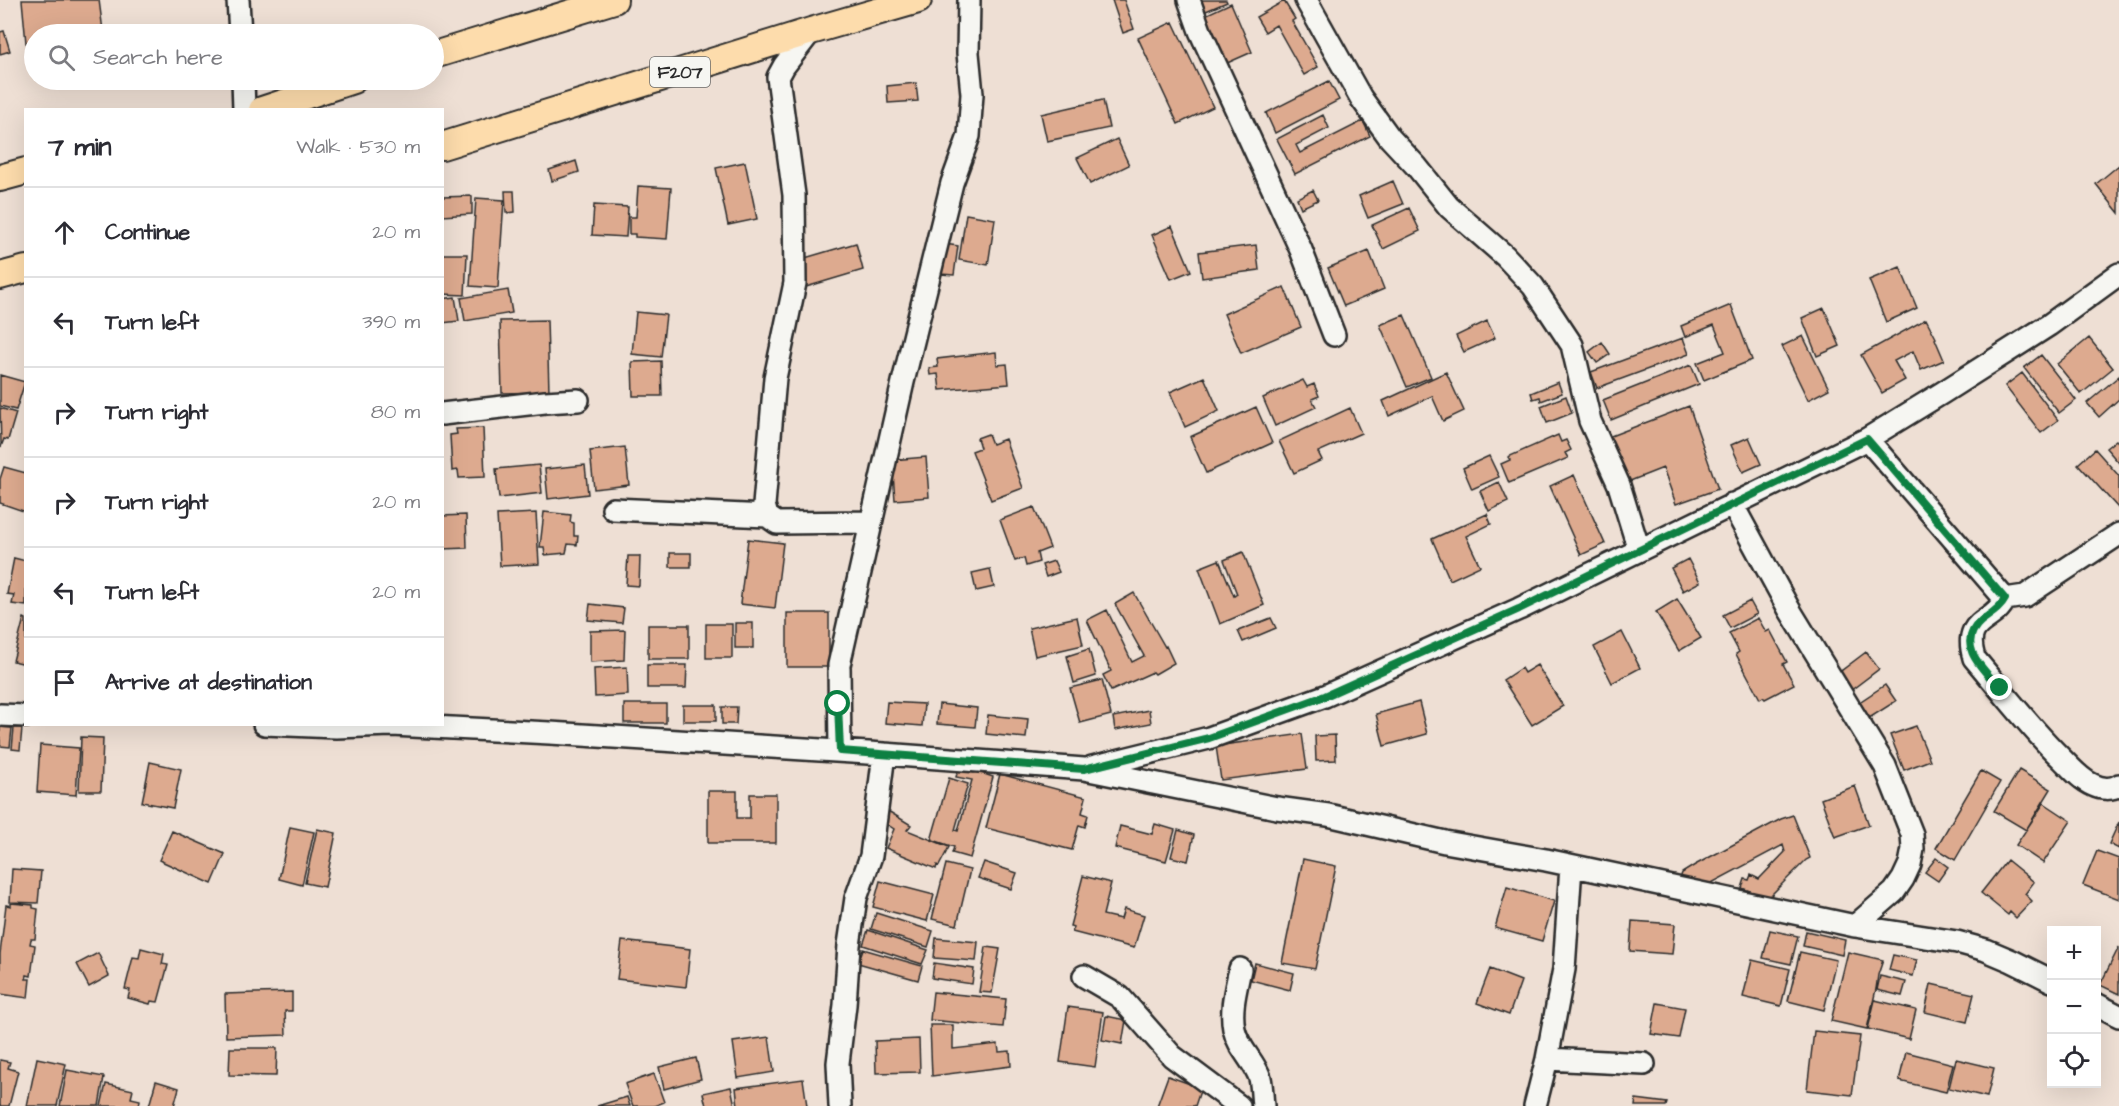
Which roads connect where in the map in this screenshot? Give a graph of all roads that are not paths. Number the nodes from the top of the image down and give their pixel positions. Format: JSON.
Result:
{"nodes":[{"id":1,"x":238,"y":0,"type":"edge"},
{"id":2,"x":614,"y":0,"type":"edge"},
{"id":3,"x":918,"y":0,"type":"edge"},
{"id":4,"x":969,"y":0,"type":"edge"},
{"id":5,"x":1189,"y":0,"type":"edge"},
{"id":6,"x":1306,"y":0,"type":"edge"},
{"id":7,"x":239,"y":24,"type":"edge"},
{"id":8,"x":811,"y":31,"type":"junction"},
{"id":9,"x":444,"y":52,"type":"edge"},
{"id":10,"x":243,"y":90,"type":"edge"},
{"id":11,"x":319,"y":90,"type":"edge"},
{"id":12,"x":244,"y":108,"type":"edge"},
{"id":13,"x":273,"y":108,"type":"edge"},
{"id":14,"x":444,"y":145,"type":"edge"},
{"id":15,"x":24,"y":172,"type":"edge"},
{"id":16,"x":0,"y":178,"type":"edge"},
{"id":17,"x":24,"y":270,"type":"edge"},
{"id":18,"x":2119,"y":274,"type":"edge"},
{"id":19,"x":0,"y":276,"type":"edge"},
{"id":20,"x":1334,"y":335,"type":"dead end"},
{"id":21,"x":578,"y":400,"type":"dead end"},
{"id":22,"x":444,"y":414,"type":"edge"},
{"id":23,"x":1867,"y":439,"type":"junction"},
{"id":24,"x":1732,"y":504,"type":"junction"},
{"id":25,"x":613,"y":509,"type":"dead end"},
{"id":26,"x":767,"y":516,"type":"junction"},
{"id":27,"x":870,"y":522,"type":"junction"},
{"id":28,"x":2119,"y":534,"type":"edge"},
{"id":29,"x":1639,"y":550,"type":"junction"},
{"id":30,"x":2005,"y":599,"type":"junction"},
{"id":31,"x":0,"y":715,"type":"edge"},
{"id":32,"x":24,"y":716,"type":"edge"},
{"id":33,"x":312,"y":726,"type":"edge"},
{"id":34,"x":364,"y":726,"type":"edge"},
{"id":35,"x":411,"y":726,"type":"edge"},
{"id":36,"x":840,"y":751,"type":"junction"},
{"id":37,"x":884,"y":754,"type":"junction"},
{"id":38,"x":1084,"y":769,"type":"junction"},
{"id":39,"x":2119,"y":785,"type":"edge"},
{"id":40,"x":1571,"y":866,"type":"junction"},
{"id":41,"x":1854,"y":926,"type":"junction"},
{"id":42,"x":1240,"y":969,"type":"dead end"},
{"id":43,"x":1084,"y":976,"type":"dead end"},
{"id":44,"x":2050,"y":980,"type":"edge"},
{"id":45,"x":2101,"y":1006,"type":"edge"},
{"id":46,"x":2119,"y":1016,"type":"edge"},
{"id":47,"x":1547,"y":1059,"type":"junction"},
{"id":48,"x":1644,"y":1064,"type":"dead end"},
{"id":49,"x":840,"y":1106,"type":"edge"},
{"id":50,"x":1239,"y":1106,"type":"edge"},
{"id":51,"x":1263,"y":1106,"type":"edge"},
{"id":52,"x":1535,"y":1106,"type":"edge"}],
"edges":[{"from":1,"to":7,"type":"street"},
{"from":2,"to":9,"type":"main road"},
{"from":3,"to":8,"type":"main road","number":"F207"},
{"from":4,"to":27,"type":"street"},
{"from":5,"to":20,"type":"street"},
{"from":6,"to":29,"type":"street"},
{"from":8,"to":14,"type":"main road","number":"F207"},
{"from":8,"to":26,"type":"street"},
{"from":10,"to":12,"type":"street"},
{"from":11,"to":13,"type":"main road"},
{"from":15,"to":16,"type":"main road"},
{"from":17,"to":19,"type":"main road"},
{"from":18,"to":23,"type":"street"},
{"from":21,"to":22,"type":"street"},
{"from":23,"to":24,"type":"street"},
{"from":23,"to":30,"type":"street"},
{"from":24,"to":29,"type":"street"},
{"from":24,"to":41,"type":"street"},
{"from":25,"to":26,"type":"street"},
{"from":26,"to":27,"type":"street"},
{"from":27,"to":36,"type":"street"},
{"from":28,"to":30,"type":"street"},
{"from":29,"to":38,"type":"street"},
{"from":30,"to":39,"type":"street"},
{"from":31,"to":32,"type":"street"},
{"from":33,"to":34,"type":"street"},
{"from":35,"to":36,"type":"street"},
{"from":36,"to":37,"type":"street"},
{"from":37,"to":38,"type":"street"},
{"from":37,"to":49,"type":"street"},
{"from":38,"to":40,"type":"street"},
{"from":40,"to":41,"type":"street"},
{"from":40,"to":47,"type":"street"},
{"from":41,"to":44,"type":"street"},
{"from":42,"to":51,"type":"street"},
{"from":43,"to":50,"type":"street"},
{"from":45,"to":46,"type":"street"},
{"from":47,"to":48,"type":"street"},
{"from":47,"to":52,"type":"street"}]}
